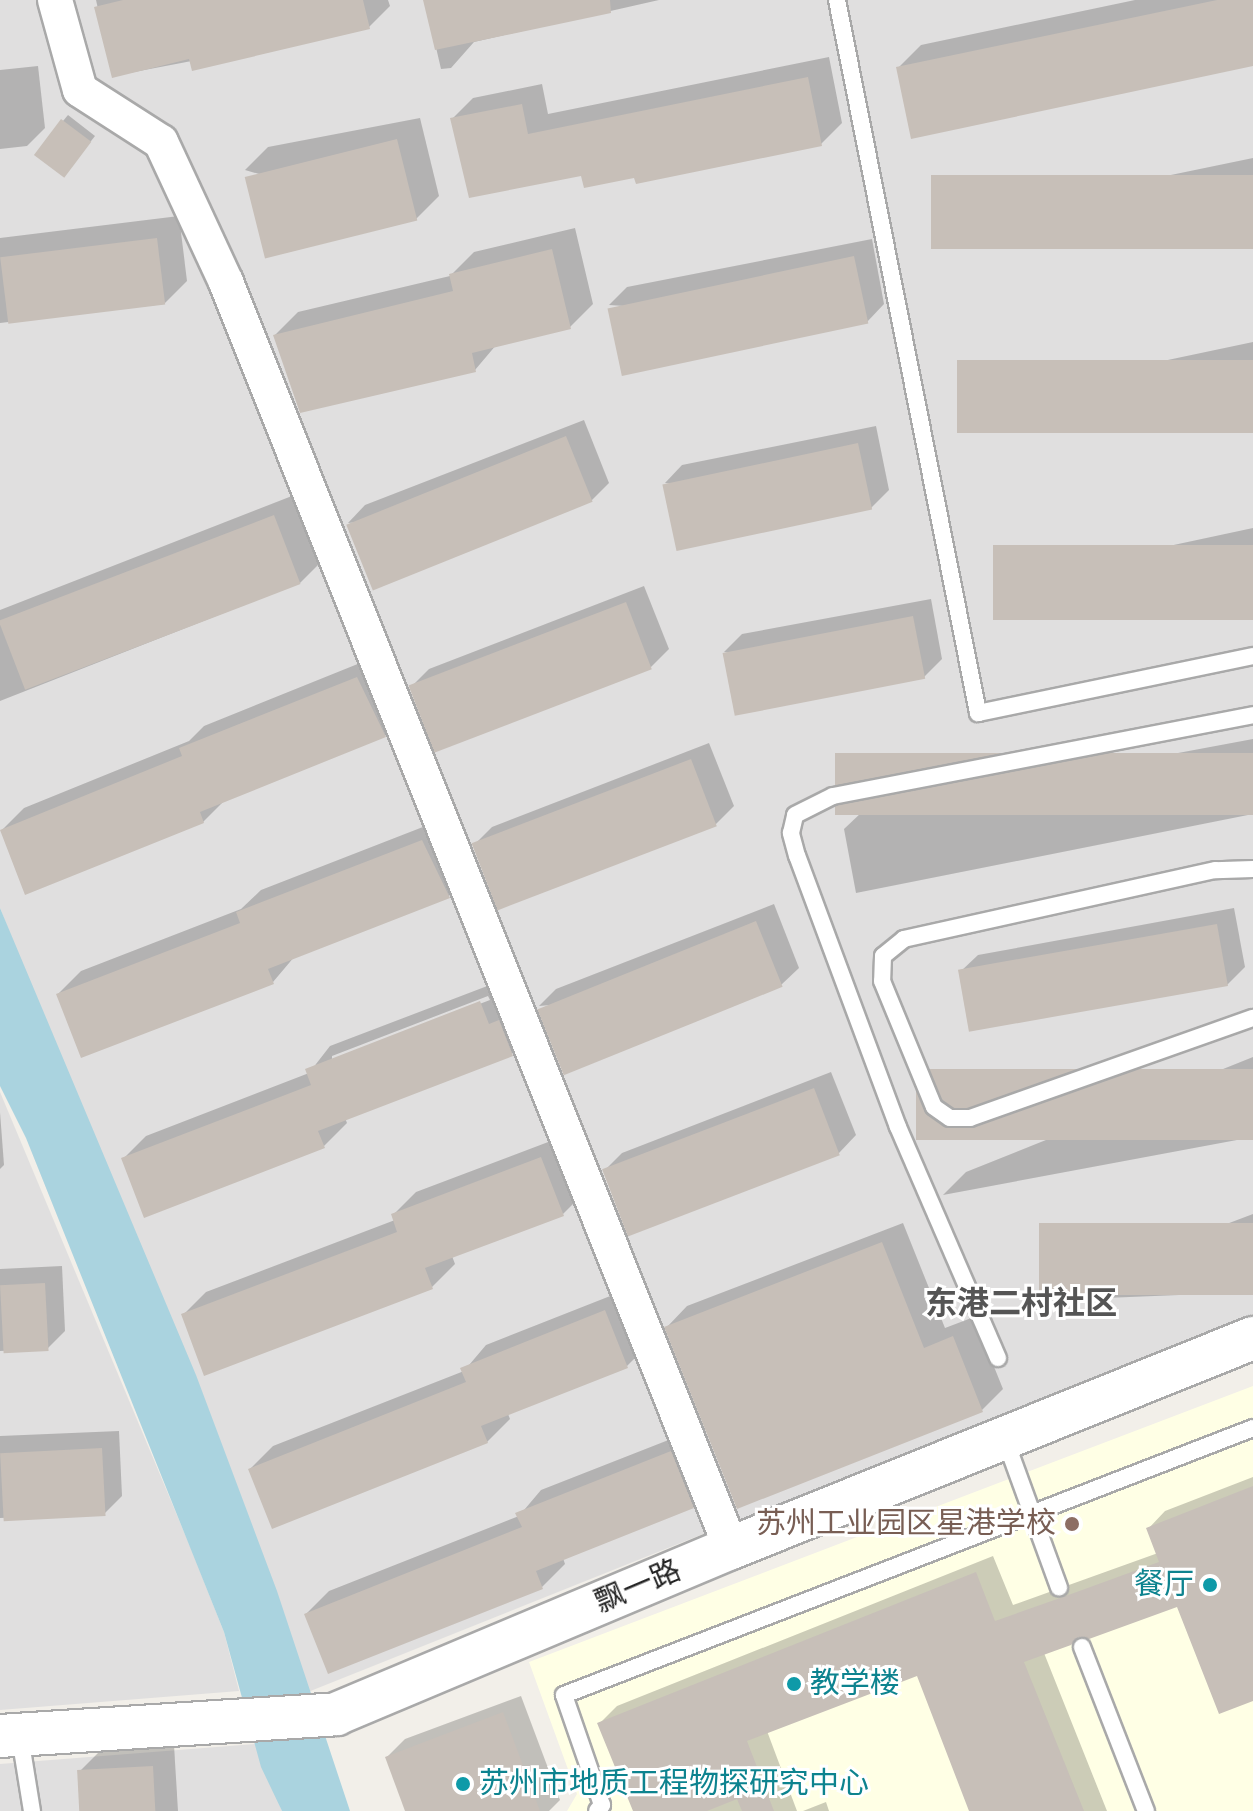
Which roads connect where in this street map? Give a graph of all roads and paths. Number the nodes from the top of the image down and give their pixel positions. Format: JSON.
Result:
{"nodes":[{"id":1,"x":55,"y":0,"type":"edge"},
{"id":2,"x":837,"y":0,"type":"edge"},
{"id":3,"x":1253,"y":656,"type":"edge"},
{"id":4,"x":1253,"y":715,"type":"edge"},
{"id":5,"x":1253,"y":869,"type":"edge"},
{"id":6,"x":1253,"y":1018,"type":"edge"},
{"id":7,"x":1253,"y":1338,"type":"edge"},
{"id":8,"x":998,"y":1358,"type":"dead end"},
{"id":9,"x":1253,"y":1428,"type":"edge"},
{"id":10,"x":1005,"y":1437,"type":"junction"},
{"id":11,"x":1032,"y":1514,"type":"junction"},
{"id":12,"x":731,"y":1548,"type":"junction"},
{"id":13,"x":1059,"y":1587,"type":"dead end"},
{"id":14,"x":1082,"y":1647,"type":"dead end"},
{"id":15,"x":10,"y":1736,"type":"edge"},
{"id":16,"x":32,"y":1811,"type":"edge"},
{"id":17,"x":597,"y":1811,"type":"edge"},
{"id":18,"x":1146,"y":1811,"type":"edge"}],
"edges":[{"from":1,"to":12,"type":"street"},
{"from":2,"to":3,"type":"lane"},
{"from":4,"to":8,"type":"lane"},
{"from":5,"to":6,"type":"lane"},
{"from":7,"to":10,"type":"street","name":"飘一路"},
{"from":9,"to":11,"type":"lane"},
{"from":10,"to":11,"type":"lane"},
{"from":10,"to":12,"type":"street","name":"飘一路"},
{"from":11,"to":13,"type":"lane"},
{"from":11,"to":17,"type":"lane"},
{"from":12,"to":15,"type":"street","name":"飘一路"},
{"from":14,"to":18,"type":"lane"},
{"from":15,"to":16,"type":"lane"}]}
